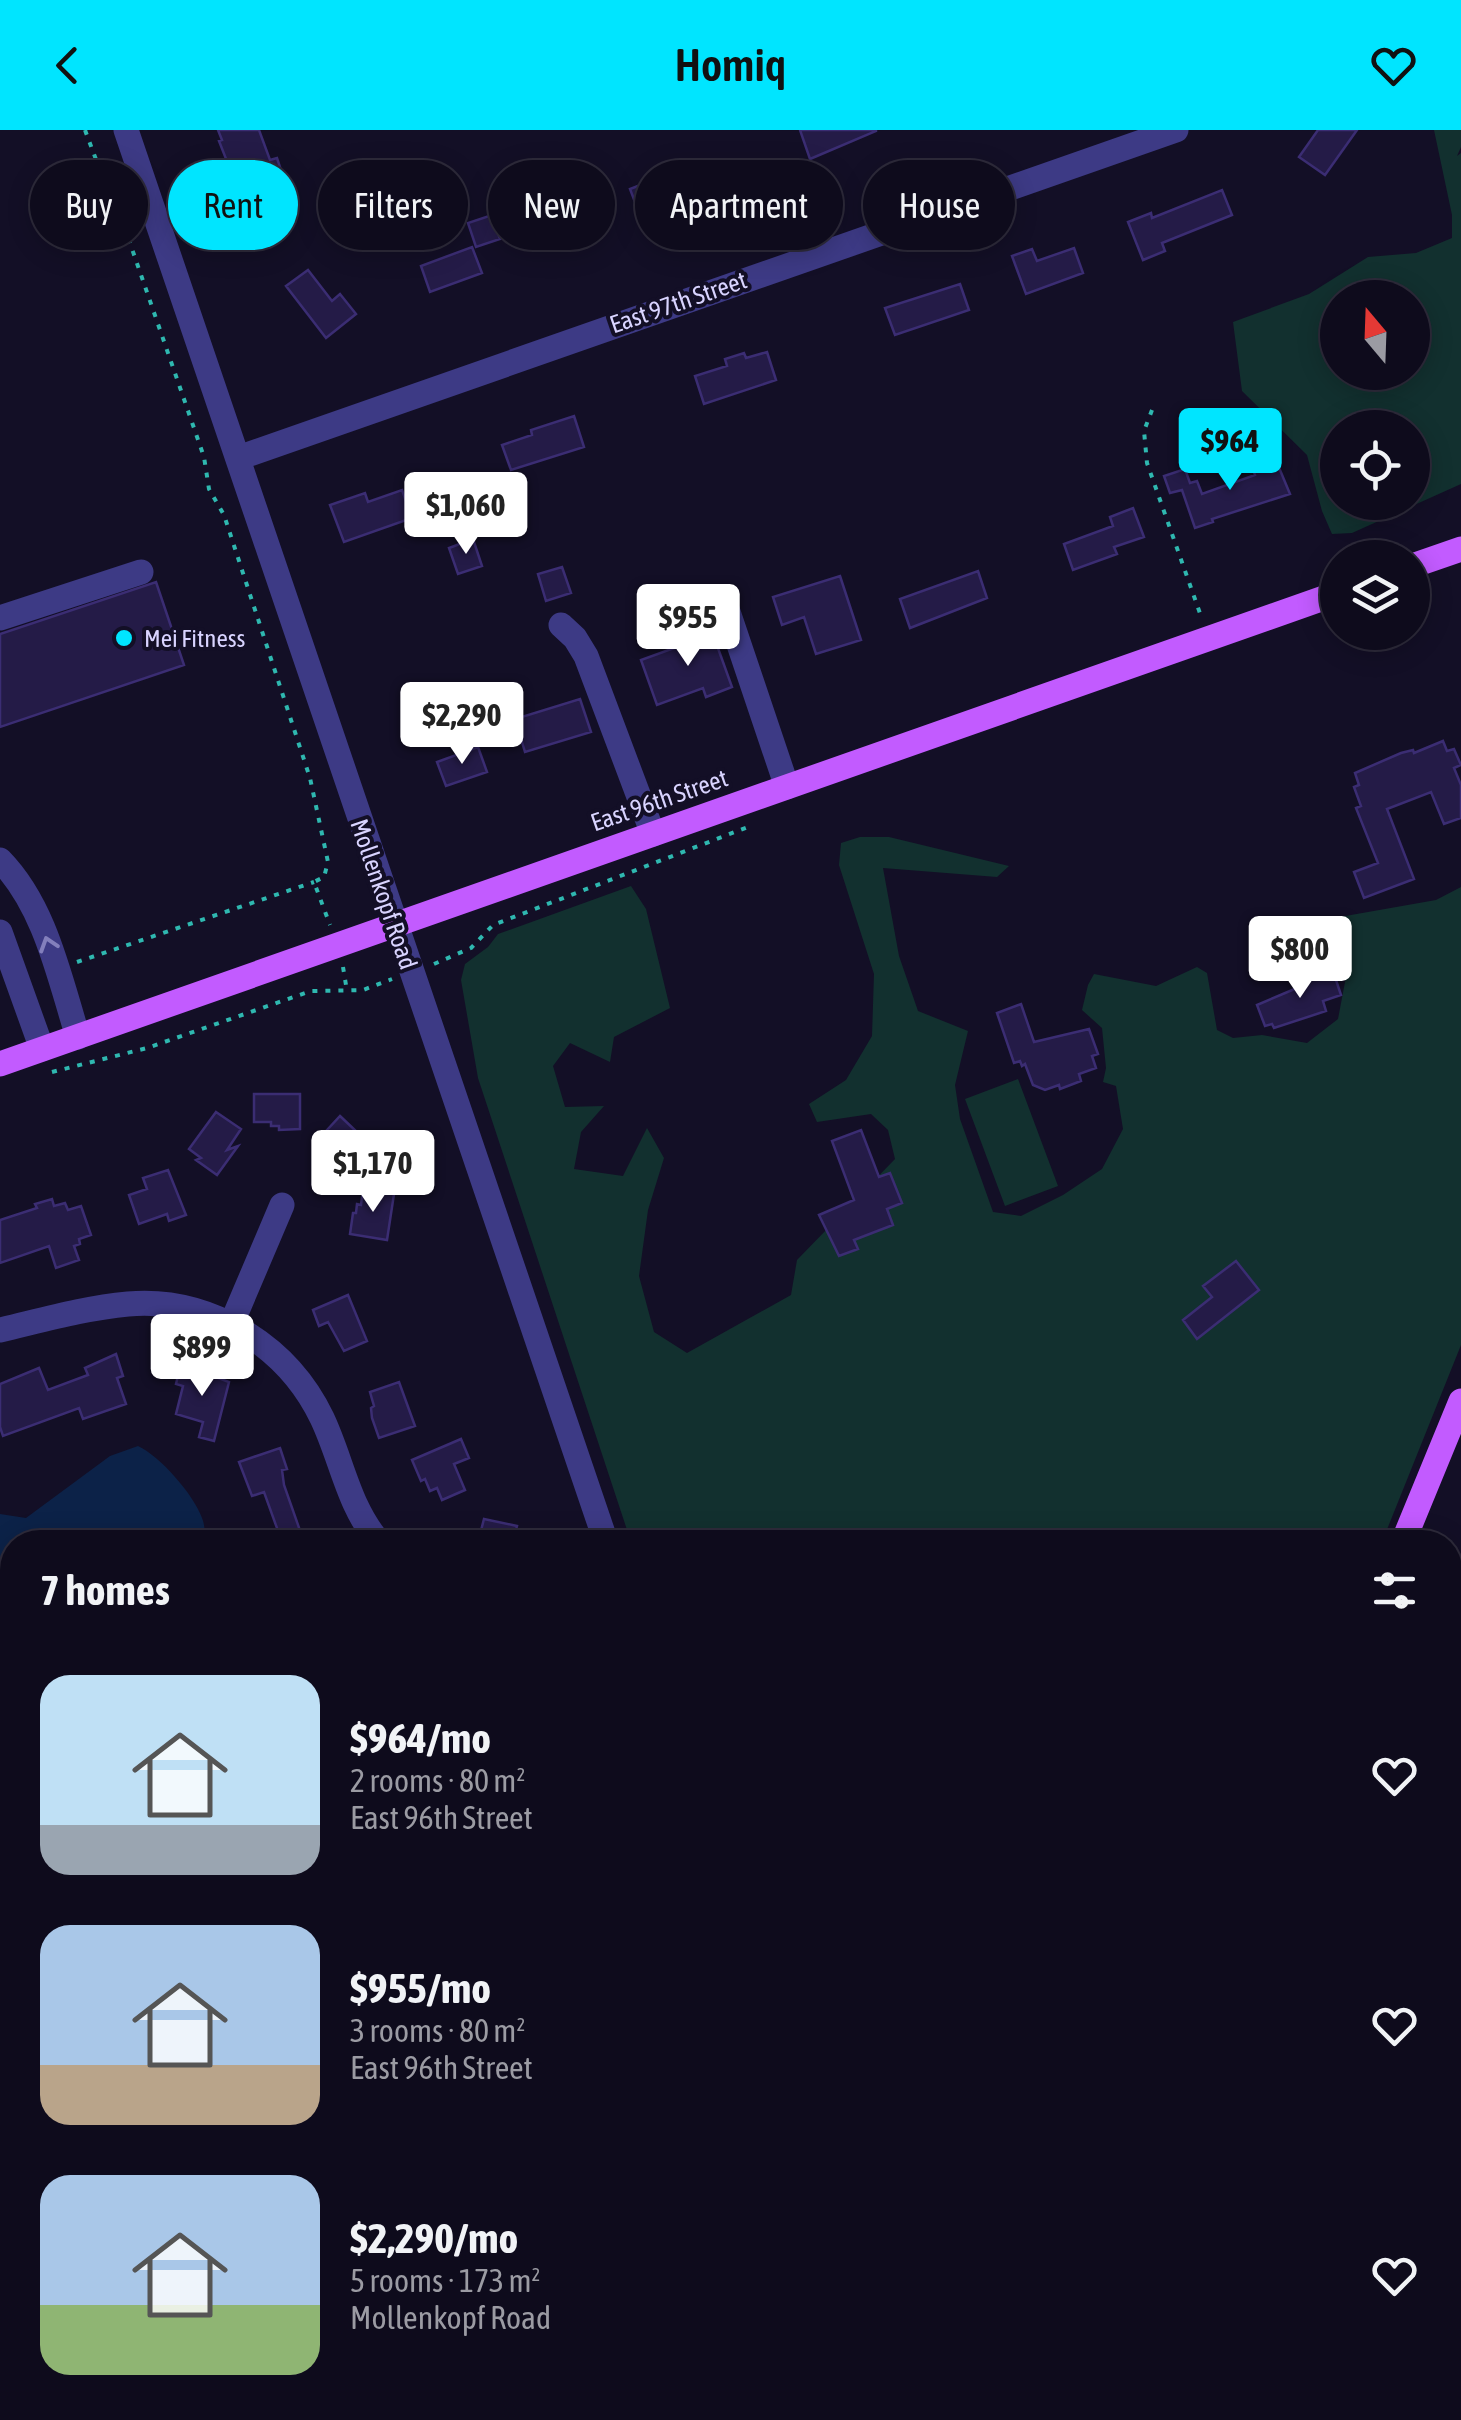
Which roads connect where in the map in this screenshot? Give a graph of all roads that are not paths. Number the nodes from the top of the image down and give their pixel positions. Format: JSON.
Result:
{"nodes":[{"id":1,"x":126,"y":130,"type":"edge"},
{"id":2,"x":1176,"y":130,"type":"edge"},
{"id":3,"x":238,"y":458,"type":"junction"},
{"id":4,"x":1461,"y":549,"type":"edge"},
{"id":5,"x":1430,"y":560,"type":"edge"},
{"id":6,"x":141,"y":572,"type":"dead end"},
{"id":7,"x":723,"y":597,"type":"dead end"},
{"id":8,"x":1320,"y":599,"type":"edge"},
{"id":9,"x":0,"y":618,"type":"edge"},
{"id":10,"x":561,"y":626,"type":"dead end"},
{"id":11,"x":787,"y":787,"type":"junction"},
{"id":12,"x":653,"y":834,"type":"junction"},
{"id":13,"x":0,"y":860,"type":"edge"},
{"id":14,"x":394,"y":926,"type":"junction"},
{"id":15,"x":0,"y":932,"type":"edge"},
{"id":16,"x":78,"y":1037,"type":"junction"},
{"id":17,"x":46,"y":1061,"type":"junction"},
{"id":18,"x":0,"y":1064,"type":"edge"},
{"id":19,"x":282,"y":1206,"type":"dead end"},
{"id":20,"x":231,"y":1325,"type":"junction"},
{"id":21,"x":0,"y":1330,"type":"edge"},
{"id":22,"x":1461,"y":1402,"type":"edge"},
{"id":23,"x":371,"y":1530,"type":"edge"},
{"id":24,"x":602,"y":1530,"type":"edge"},
{"id":25,"x":1407,"y":1530,"type":"edge"}],
"edges":[{"from":1,"to":3,"type":"street","name":"Mollenkopf Road"},
{"from":2,"to":3,"type":"street","name":"East 97th Street"},
{"from":3,"to":14,"type":"street","name":"Mollenkopf Road"},
{"from":4,"to":5,"type":"main road"},
{"from":6,"to":9,"type":"street"},
{"from":7,"to":11,"type":"street"},
{"from":8,"to":11,"type":"main road","name":"East 96th Street"},
{"from":10,"to":12,"type":"street"},
{"from":11,"to":12,"type":"main road","name":"East 96th Street"},
{"from":12,"to":14,"type":"main road","name":"East 96th Street"},
{"from":16,"to":13,"type":"street","one_way":true},
{"from":14,"to":16,"type":"main road","name":"East 96th Street"},
{"from":14,"to":24,"type":"street","name":"Mollenkopf Road"},
{"from":15,"to":17,"type":"street"},
{"from":16,"to":17,"type":"main road","name":"East 96th Street"},
{"from":17,"to":18,"type":"main road","name":"East 96th Street"},
{"from":19,"to":20,"type":"street"},
{"from":20,"to":21,"type":"street"},
{"from":20,"to":23,"type":"street"},
{"from":22,"to":25,"type":"main road"}]}
